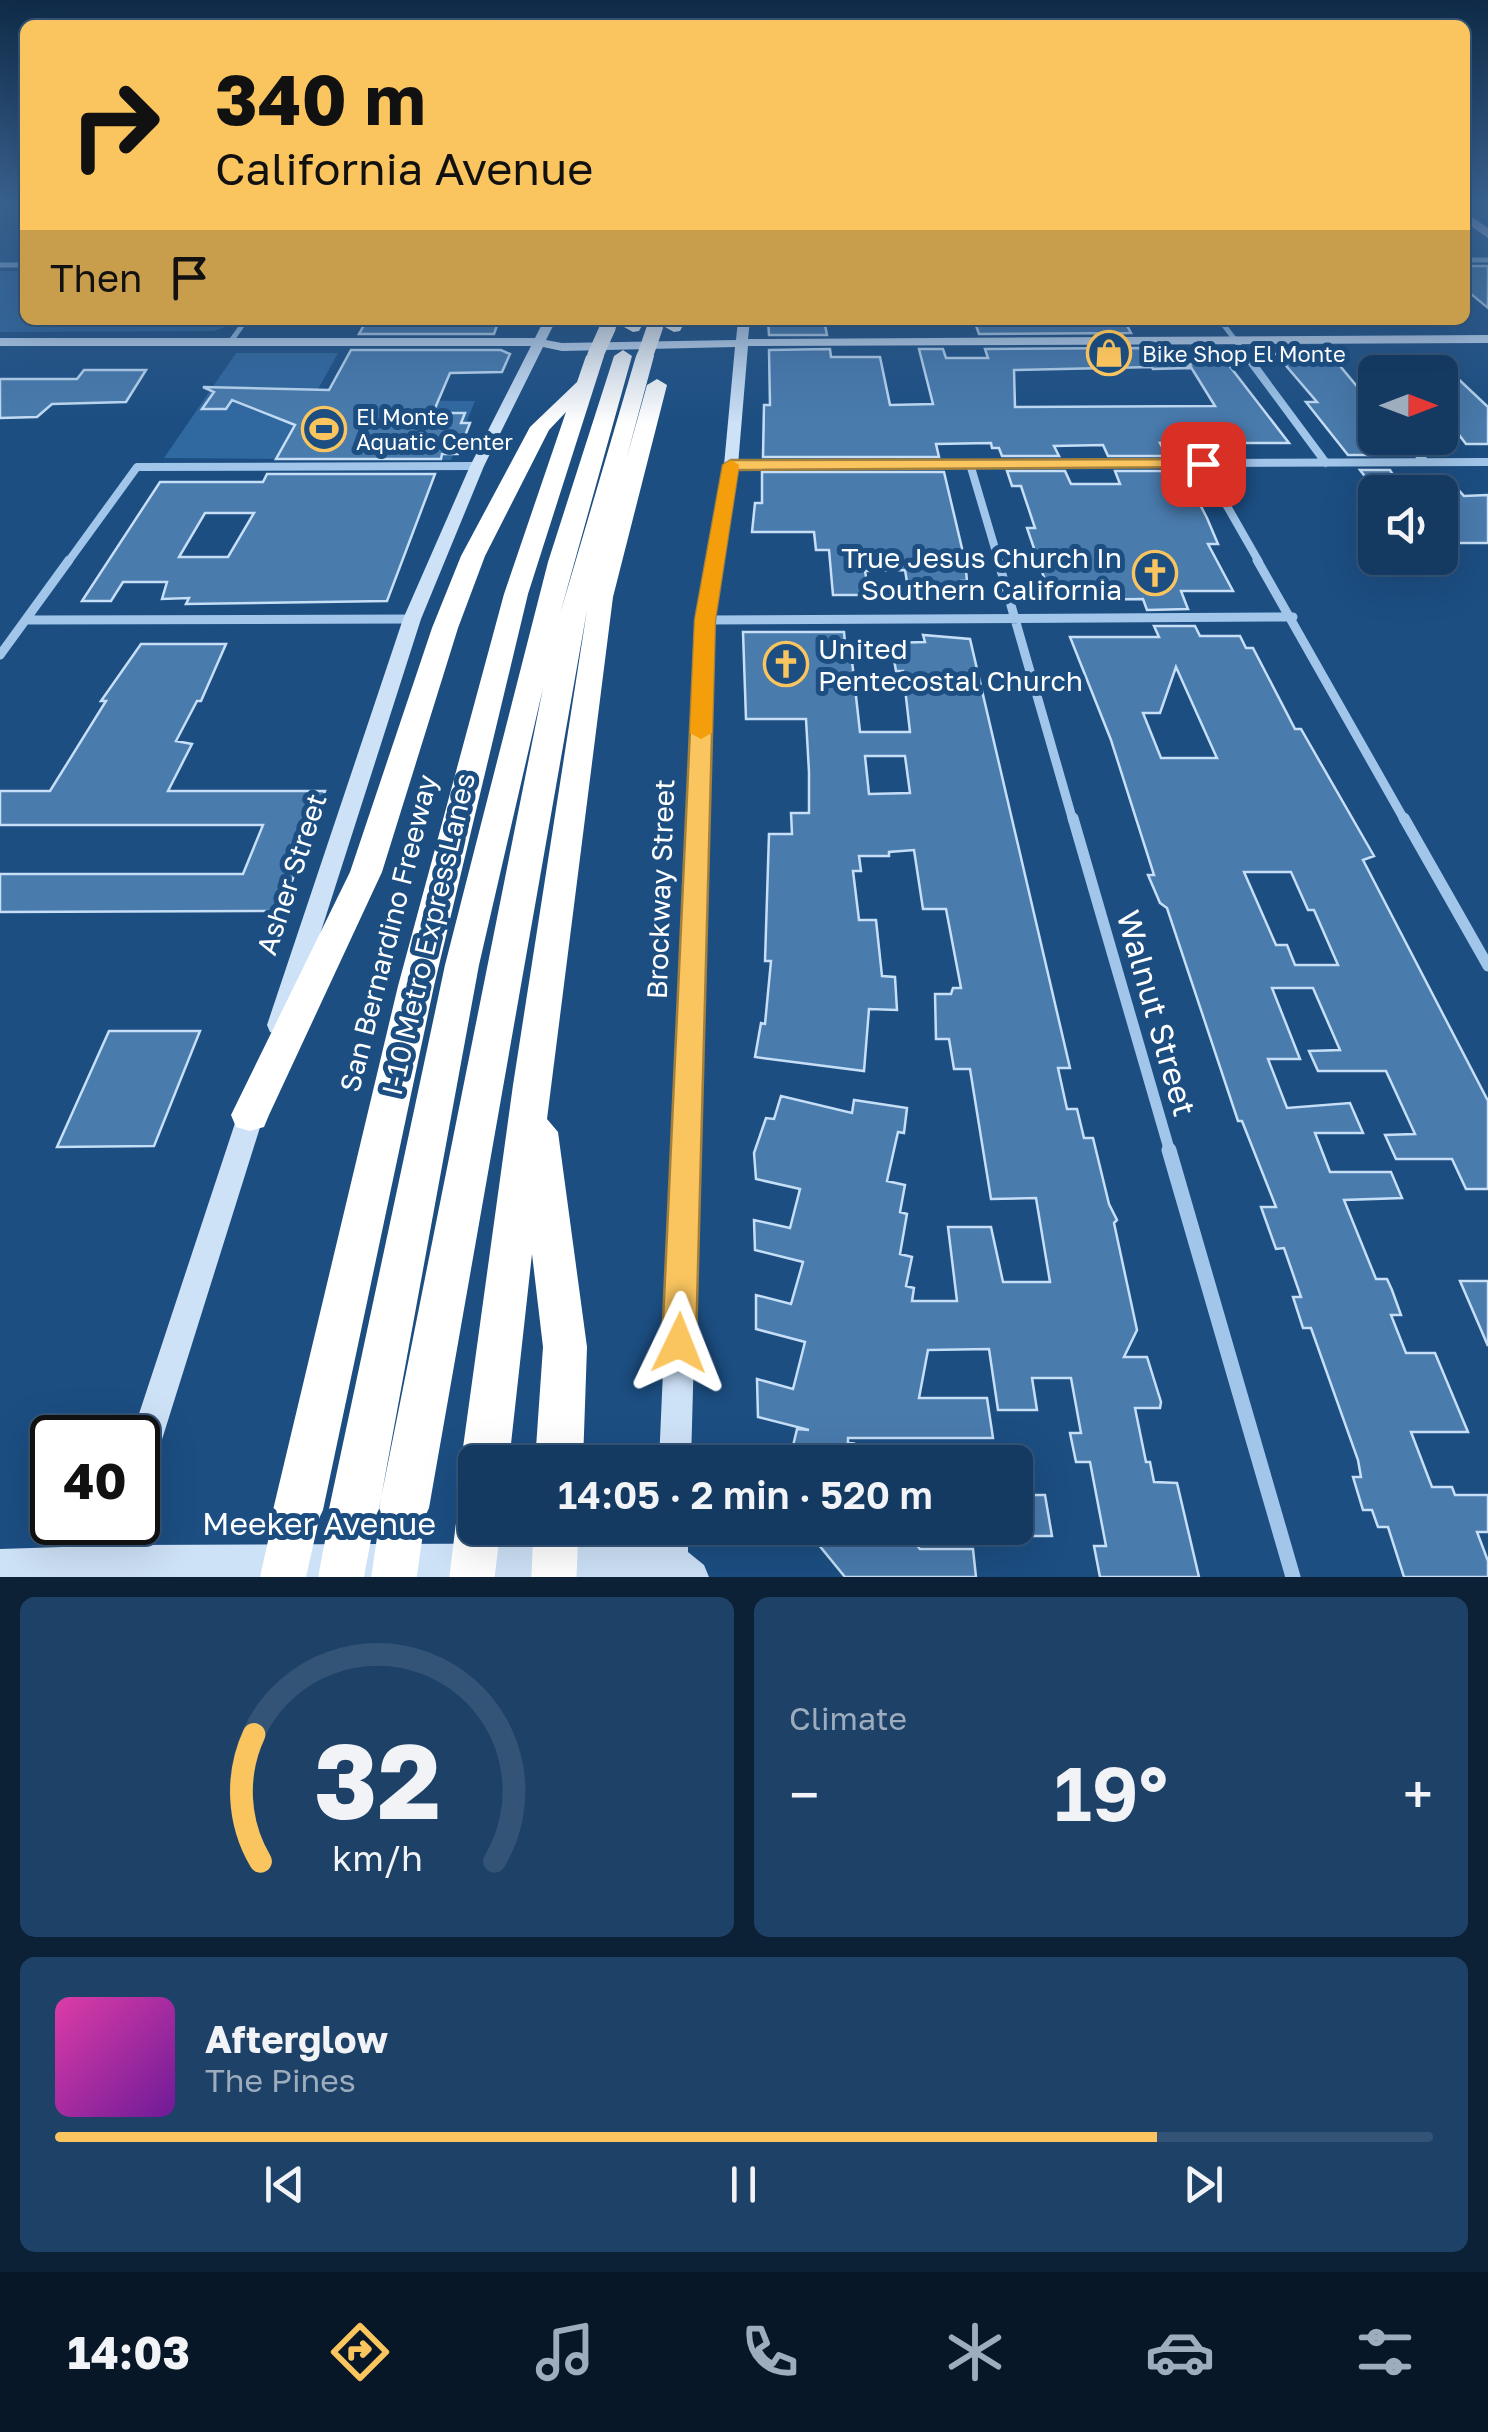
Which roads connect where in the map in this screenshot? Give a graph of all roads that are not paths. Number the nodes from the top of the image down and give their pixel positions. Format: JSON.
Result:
{"nodes":[{"id":1,"x":242,"y":325,"type":"edge"},
{"id":2,"x":547,"y":325,"type":"edge"},
{"id":3,"x":1224,"y":325,"type":"edge"},
{"id":4,"x":742,"y":331,"type":"edge"},
{"id":5,"x":636,"y":338,"type":"edge"},
{"id":6,"x":1488,"y":338,"type":"edge"},
{"id":7,"x":1235,"y":340,"type":"junction"},
{"id":8,"x":231,"y":341,"type":"junction"},
{"id":9,"x":0,"y":342,"type":"edge"},
{"id":10,"x":537,"y":342,"type":"junction"},
{"id":11,"x":1418,"y":455,"type":"edge"},
{"id":12,"x":1424,"y":462,"type":"junction"},
{"id":13,"x":1488,"y":462,"type":"edge"},
{"id":14,"x":1326,"y":463,"type":"junction"},
{"id":15,"x":970,"y":464,"type":"junction"},
{"id":16,"x":1203,"y":464,"type":"junction"},
{"id":17,"x":731,"y":465,"type":"junction"},
{"id":18,"x":477,"y":466,"type":"junction"},
{"id":19,"x":1013,"y":617,"type":"junction"},
{"id":20,"x":1292,"y":617,"type":"junction"},
{"id":21,"x":412,"y":619,"type":"junction"},
{"id":22,"x":26,"y":620,"type":"junction"},
{"id":23,"x":705,"y":620,"type":"junction"},
{"id":24,"x":0,"y":654,"type":"edge"},
{"id":25,"x":1488,"y":966,"type":"edge"},
{"id":26,"x":532,"y":1084,"type":"junction"},
{"id":27,"x":250,"y":1114,"type":"junction"},
{"id":28,"x":154,"y":1415,"type":"edge"},
{"id":29,"x":488,"y":1445,"type":"edge"},
{"id":30,"x":560,"y":1445,"type":"edge"},
{"id":31,"x":675,"y":1445,"type":"edge"},
{"id":32,"x":111,"y":1545,"type":"edge"},
{"id":33,"x":476,"y":1545,"type":"edge"},
{"id":34,"x":555,"y":1545,"type":"edge"},
{"id":35,"x":678,"y":1555,"type":"edge"},
{"id":36,"x":0,"y":1566,"type":"edge"},
{"id":37,"x":103,"y":1569,"type":"edge"},
{"id":38,"x":283,"y":1577,"type":"edge"},
{"id":39,"x":341,"y":1577,"type":"edge"},
{"id":40,"x":394,"y":1577,"type":"edge"},
{"id":41,"x":472,"y":1577,"type":"edge"},
{"id":42,"x":554,"y":1577,"type":"edge"},
{"id":43,"x":1293,"y":1577,"type":"edge"}],
"edges":[{"from":1,"to":8,"type":"street"},
{"from":2,"to":10,"type":"street","name":"Asher Street"},
{"from":3,"to":7,"type":"street"},
{"from":4,"to":7,"type":"street"},
{"from":4,"to":10,"type":"street"},
{"from":4,"to":17,"type":"street","name":"Brockway Street"},
{"from":5,"to":26,"type":"highway"},
{"from":5,"to":27,"type":"highway"},
{"from":5,"to":38,"type":"highway","name":"San Bernardino Freeway","bridge":true},
{"from":5,"to":39,"type":"highway","name":"I-10 Metro ExpressLanes","bridge":true},
{"from":5,"to":40,"type":"highway","bridge":true},
{"from":6,"to":7,"type":"street"},
{"from":7,"to":14,"type":"street"},
{"from":8,"to":9,"type":"street"},
{"from":8,"to":10,"type":"street"},
{"from":10,"to":18,"type":"street","name":"Asher Street"},
{"from":11,"to":12,"type":"street"},
{"from":12,"to":13,"type":"street"},
{"from":12,"to":14,"type":"street"},
{"from":14,"to":16,"type":"street"},
{"from":15,"to":16,"type":"street"},
{"from":15,"to":17,"type":"street"},
{"from":15,"to":19,"type":"street","name":"Walnut Street"},
{"from":16,"to":20,"type":"street"},
{"from":17,"to":23,"type":"street","name":"Brockway Street"},
{"from":18,"to":21,"type":"street","name":"Asher Street"},
{"from":18,"to":22,"type":"street"},
{"from":19,"to":20,"type":"street"},
{"from":19,"to":23,"type":"street"},
{"from":19,"to":43,"type":"street","name":"Walnut Street"},
{"from":20,"to":25,"type":"street"},
{"from":21,"to":22,"type":"street"},
{"from":21,"to":27,"type":"street","name":"Asher Street"},
{"from":22,"to":24,"type":"street"},
{"from":23,"to":31,"type":"street","name":"Brockway Street"},
{"from":26,"to":29,"type":"highway"},
{"from":26,"to":30,"type":"highway"},
{"from":27,"to":28,"type":"street","name":"Asher Street"},
{"from":32,"to":37,"type":"street"},
{"from":33,"to":41,"type":"highway","bridge":true},
{"from":34,"to":42,"type":"highway","bridge":true},
{"from":35,"to":37,"type":"street","name":"Meeker Avenue"},
{"from":36,"to":37,"type":"street","name":"Meeker Avenue"}]}
